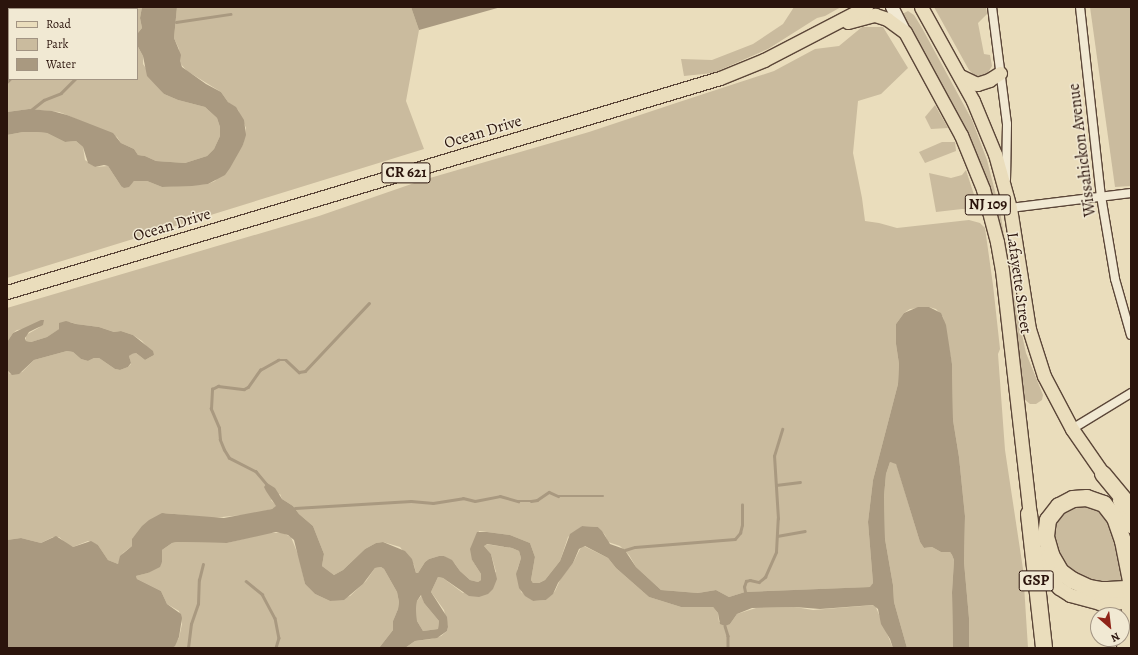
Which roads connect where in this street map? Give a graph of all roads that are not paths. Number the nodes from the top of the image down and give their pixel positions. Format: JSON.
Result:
{"nodes":[{"id":1,"x":849,"y":7,"type":"edge"},
{"id":2,"x":866,"y":7,"type":"edge"},
{"id":3,"x":892,"y":7,"type":"edge"},
{"id":4,"x":921,"y":7,"type":"edge"},
{"id":5,"x":992,"y":7,"type":"edge"},
{"id":6,"x":1080,"y":7,"type":"edge"},
{"id":7,"x":826,"y":28,"type":"junction"},
{"id":8,"x":905,"y":32,"type":"junction"},
{"id":9,"x":1000,"y":73,"type":"junction"},
{"id":10,"x":960,"y":76,"type":"junction"},
{"id":11,"x":1005,"y":187,"type":"junction"},
{"id":12,"x":1131,"y":193,"type":"edge"},
{"id":13,"x":1101,"y":196,"type":"junction"},
{"id":14,"x":1010,"y":208,"type":"junction"},
{"id":15,"x":7,"y":292,"type":"edge"},
{"id":16,"x":1131,"y":335,"type":"edge"},
{"id":17,"x":1131,"y":393,"type":"edge"},
{"id":18,"x":1072,"y":429,"type":"junction"},
{"id":19,"x":1103,"y":474,"type":"junction"},
{"id":20,"x":1131,"y":508,"type":"edge"},
{"id":21,"x":1029,"y":514,"type":"junction"},
{"id":22,"x":1131,"y":526,"type":"edge"},
{"id":23,"x":1131,"y":596,"type":"edge"},
{"id":24,"x":1044,"y":648,"type":"edge"},
{"id":25,"x":1124,"y":648,"type":"edge"}],
"edges":[{"from":1,"to":7,"type":"main road"},
{"from":2,"to":7,"type":"main road","name":"Ocean Drive","number":"CR 621"},
{"from":3,"to":8,"type":"main road","name":"Lafayette Street","number":"NJ 109"},
{"from":4,"to":10,"type":"main road","name":"Lafayette Street","number":"NJ 109"},
{"from":5,"to":9,"type":"street"},
{"from":6,"to":13,"type":"street","name":"Wissahickon Avenue"},
{"from":7,"to":8,"type":"main road"},
{"from":7,"to":15,"type":"main road","name":"Ocean Drive","number":"CR 621"},
{"from":8,"to":21,"type":"main road","name":"Lafayette Street","number":"NJ 109"},
{"from":9,"to":10,"type":"main road"},
{"from":9,"to":11,"type":"street"},
{"from":10,"to":11,"type":"main road","name":"Lafayette Street","number":"NJ 109"},
{"from":11,"to":14,"type":"main road","name":"Lafayette Street","number":"NJ 109"},
{"from":12,"to":13,"type":"street"},
{"from":13,"to":14,"type":"street"},
{"from":13,"to":16,"type":"street","name":"Wissahickon Avenue"},
{"from":14,"to":18,"type":"main road","name":"Lafayette Street","number":"NJ 109"},
{"from":17,"to":18,"type":"street"},
{"from":18,"to":19,"type":"main road","name":"Lafayette Street","number":"NJ 109"},
{"from":19,"to":20,"type":"highway","number":"NJ 109"},
{"from":19,"to":22,"type":"main road","name":"Lafayette Street"},
{"from":21,"to":23,"type":"main road","number":"NJ 109"},
{"from":21,"to":24,"type":"highway","number":"GSP"},
{"from":23,"to":23,"type":"highway"},
{"from":23,"to":25,"type":"highway"}]}
